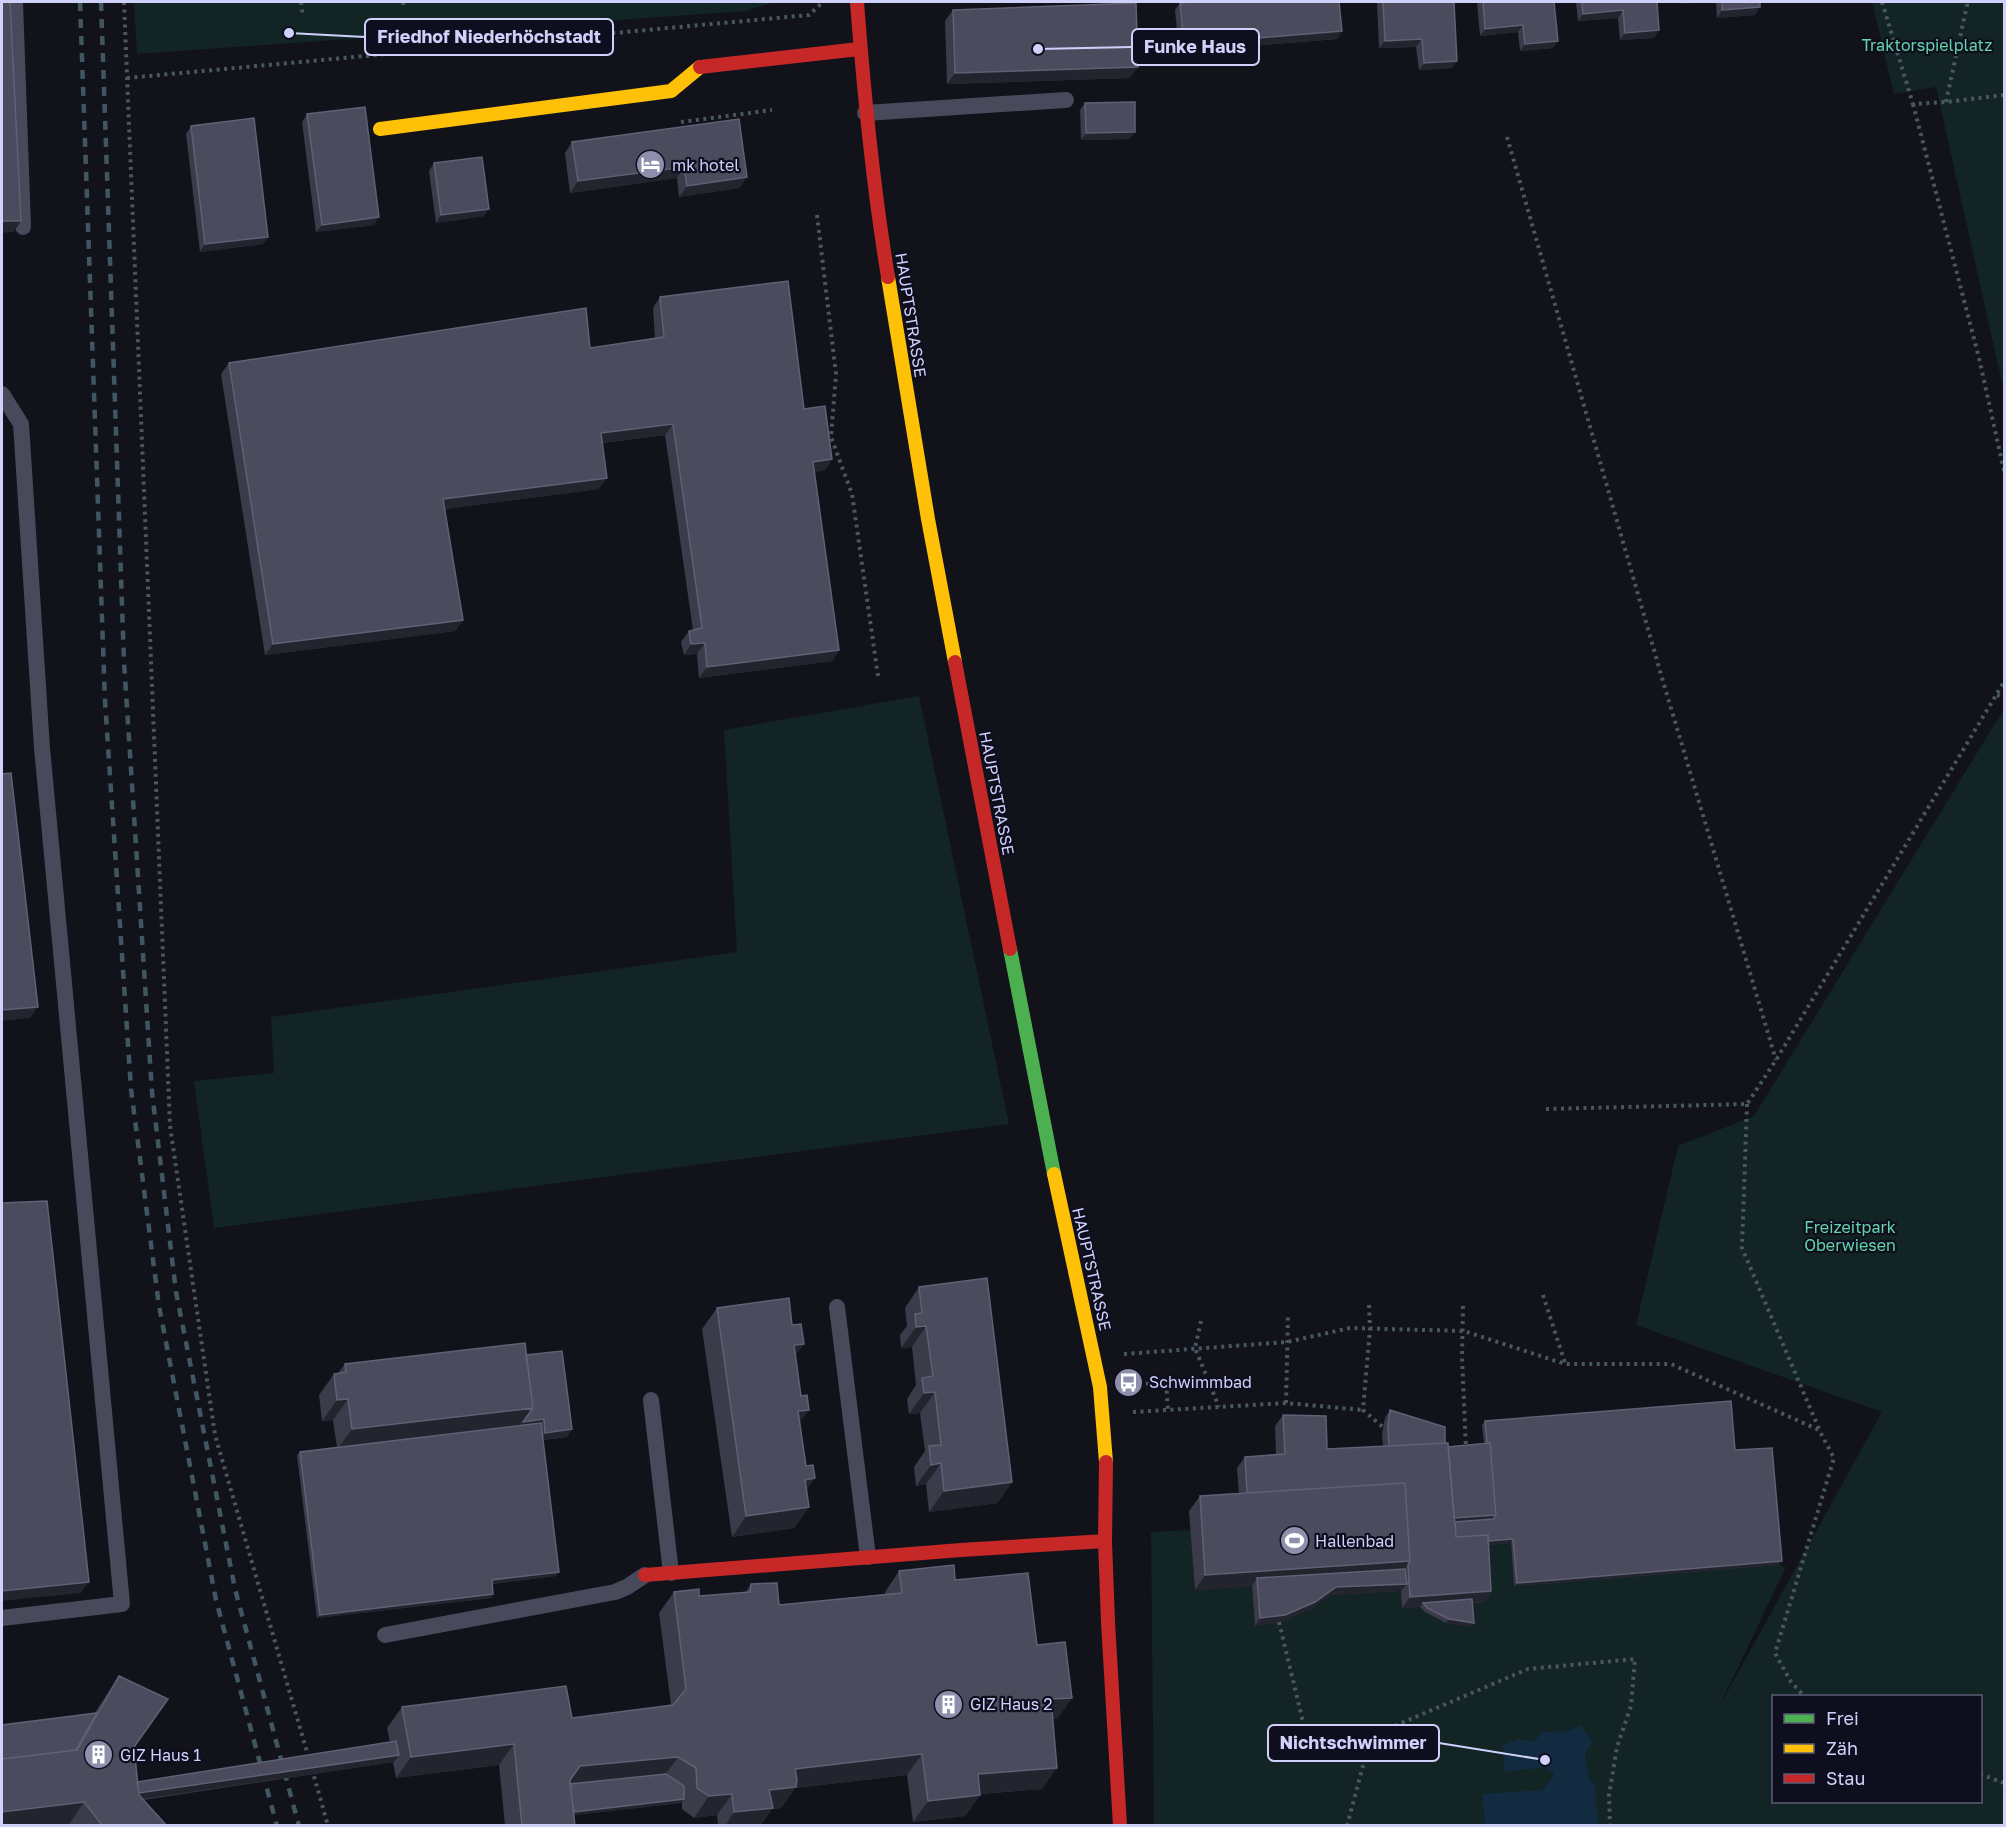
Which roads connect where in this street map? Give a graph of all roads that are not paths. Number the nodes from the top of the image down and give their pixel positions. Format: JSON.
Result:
{"nodes":[{"id":1,"x":15,"y":2,"type":"edge"},
{"id":2,"x":857,"y":2,"type":"edge"},
{"id":3,"x":859,"y":49,"type":"junction"},
{"id":4,"x":1065,"y":100,"type":"dead end"},
{"id":5,"x":864,"y":113,"type":"junction"},
{"id":6,"x":380,"y":129,"type":"dead end"},
{"id":7,"x":23,"y":227,"type":"edge"},
{"id":8,"x":2,"y":394,"type":"edge"},
{"id":9,"x":837,"y":1307,"type":"dead end"},
{"id":10,"x":651,"y":1400,"type":"dead end"},
{"id":11,"x":1105,"y":1541,"type":"junction"},
{"id":12,"x":868,"y":1557,"type":"junction"},
{"id":13,"x":671,"y":1573,"type":"junction"},
{"id":14,"x":645,"y":1575,"type":"joint"},
{"id":15,"x":2,"y":1618,"type":"edge"},
{"id":16,"x":385,"y":1635,"type":"dead end"},
{"id":17,"x":1120,"y":1826,"type":"edge"}],
"edges":[{"from":1,"to":7,"type":"lane"},
{"from":2,"to":3,"type":"street","name":"HAUPTSTRASSE"},
{"from":3,"to":5,"type":"street","name":"HAUPTSTRASSE"},
{"from":3,"to":6,"type":"street"},
{"from":4,"to":5,"type":"lane"},
{"from":5,"to":11,"type":"street","name":"HAUPTSTRASSE"},
{"from":8,"to":15,"type":"lane"},
{"from":9,"to":12,"type":"lane"},
{"from":10,"to":13,"type":"lane"},
{"from":11,"to":12,"type":"street"},
{"from":11,"to":17,"type":"street","name":"HAUPTSTRASSE"},
{"from":12,"to":13,"type":"street"},
{"from":13,"to":14,"type":"street"},
{"from":14,"to":16,"type":"lane"}]}
